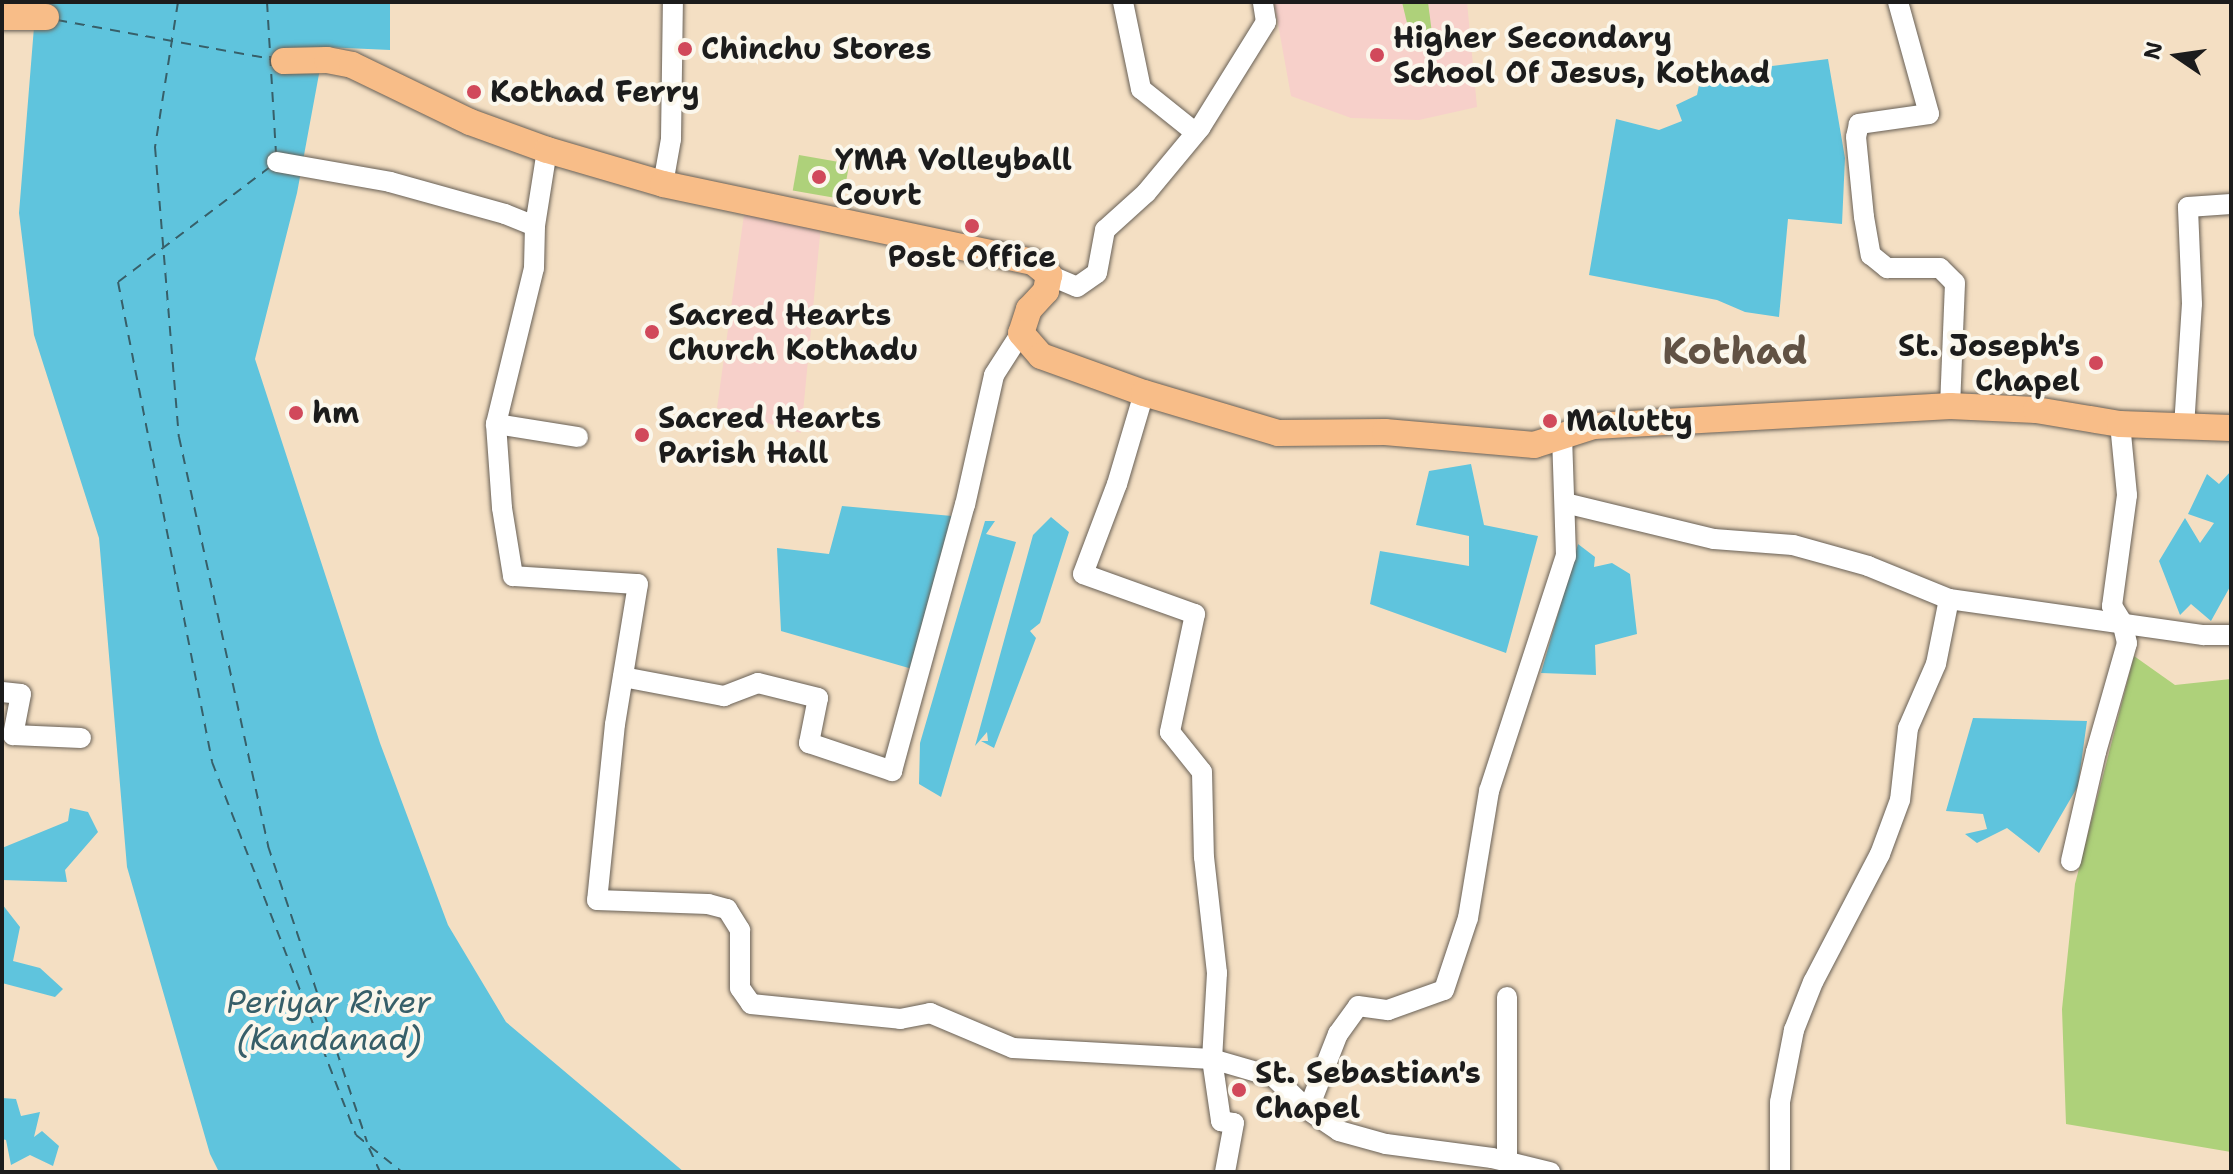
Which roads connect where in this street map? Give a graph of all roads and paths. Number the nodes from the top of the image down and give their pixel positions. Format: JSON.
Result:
{"nodes":[{"id":1,"x":673,"y":2,"type":"edge"},
{"id":2,"x":1123,"y":2,"type":"edge"},
{"id":3,"x":1263,"y":2,"type":"edge"},
{"id":4,"x":1898,"y":2,"type":"edge"},
{"id":5,"x":2,"y":17,"type":"edge"},
{"id":6,"x":46,"y":17,"type":"dead end"},
{"id":7,"x":284,"y":61,"type":"dead end"},
{"id":8,"x":1196,"y":133,"type":"junction"},
{"id":9,"x":547,"y":150,"type":"junction"},
{"id":10,"x":277,"y":162,"type":"dead end"},
{"id":11,"x":663,"y":184,"type":"junction"},
{"id":12,"x":2231,"y":204,"type":"edge"},
{"id":13,"x":535,"y":226,"type":"junction"},
{"id":14,"x":1049,"y":275,"type":"junction"},
{"id":15,"x":1021,"y":333,"type":"junction"},
{"id":16,"x":1144,"y":393,"type":"junction"},
{"id":17,"x":1950,"y":406,"type":"junction"},
{"id":18,"x":496,"y":424,"type":"junction"},
{"id":19,"x":2120,"y":424,"type":"junction"},
{"id":20,"x":2184,"y":427,"type":"junction"},
{"id":21,"x":2231,"y":428,"type":"edge"},
{"id":22,"x":578,"y":437,"type":"dead end"},
{"id":23,"x":1562,"y":437,"type":"junction"},
{"id":24,"x":1565,"y":503,"type":"junction"},
{"id":25,"x":1949,"y":599,"type":"junction"},
{"id":26,"x":2122,"y":622,"type":"junction"},
{"id":27,"x":2231,"y":635,"type":"edge"},
{"id":28,"x":623,"y":677,"type":"junction"},
{"id":29,"x":2,"y":692,"type":"edge"},
{"id":30,"x":81,"y":738,"type":"dead end"},
{"id":31,"x":2071,"y":861,"type":"dead end"},
{"id":32,"x":1507,"y":997,"type":"dead end"},
{"id":33,"x":1212,"y":1059,"type":"junction"},
{"id":34,"x":1308,"y":1110,"type":"junction"},
{"id":35,"x":1507,"y":1162,"type":"junction"},
{"id":36,"x":1225,"y":1172,"type":"edge"},
{"id":37,"x":1550,"y":1172,"type":"edge"},
{"id":38,"x":1780,"y":1172,"type":"edge"}],
"edges":[{"from":1,"to":11,"type":"street"},
{"from":2,"to":8,"type":"street"},
{"from":3,"to":8,"type":"street"},
{"from":4,"to":17,"type":"street"},
{"from":5,"to":6,"type":"main road"},
{"from":7,"to":9,"type":"main road"},
{"from":8,"to":14,"type":"street"},
{"from":9,"to":11,"type":"main road"},
{"from":9,"to":13,"type":"street"},
{"from":10,"to":13,"type":"street"},
{"from":11,"to":14,"type":"main road"},
{"from":12,"to":20,"type":"street"},
{"from":13,"to":18,"type":"street"},
{"from":14,"to":15,"type":"main road"},
{"from":15,"to":16,"type":"main road"},
{"from":15,"to":28,"type":"street"},
{"from":16,"to":23,"type":"main road"},
{"from":16,"to":33,"type":"street"},
{"from":17,"to":19,"type":"main road"},
{"from":17,"to":23,"type":"main road"},
{"from":18,"to":22,"type":"street"},
{"from":18,"to":28,"type":"street"},
{"from":19,"to":20,"type":"main road"},
{"from":19,"to":26,"type":"street"},
{"from":20,"to":21,"type":"main road"},
{"from":23,"to":24,"type":"street"},
{"from":24,"to":25,"type":"street"},
{"from":24,"to":34,"type":"street"},
{"from":25,"to":26,"type":"street"},
{"from":25,"to":38,"type":"street"},
{"from":26,"to":27,"type":"street"},
{"from":26,"to":31,"type":"street"},
{"from":28,"to":33,"type":"street"},
{"from":29,"to":30,"type":"street"},
{"from":32,"to":35,"type":"street"},
{"from":33,"to":34,"type":"street"},
{"from":33,"to":36,"type":"street"},
{"from":34,"to":35,"type":"street"},
{"from":35,"to":37,"type":"street"}]}
